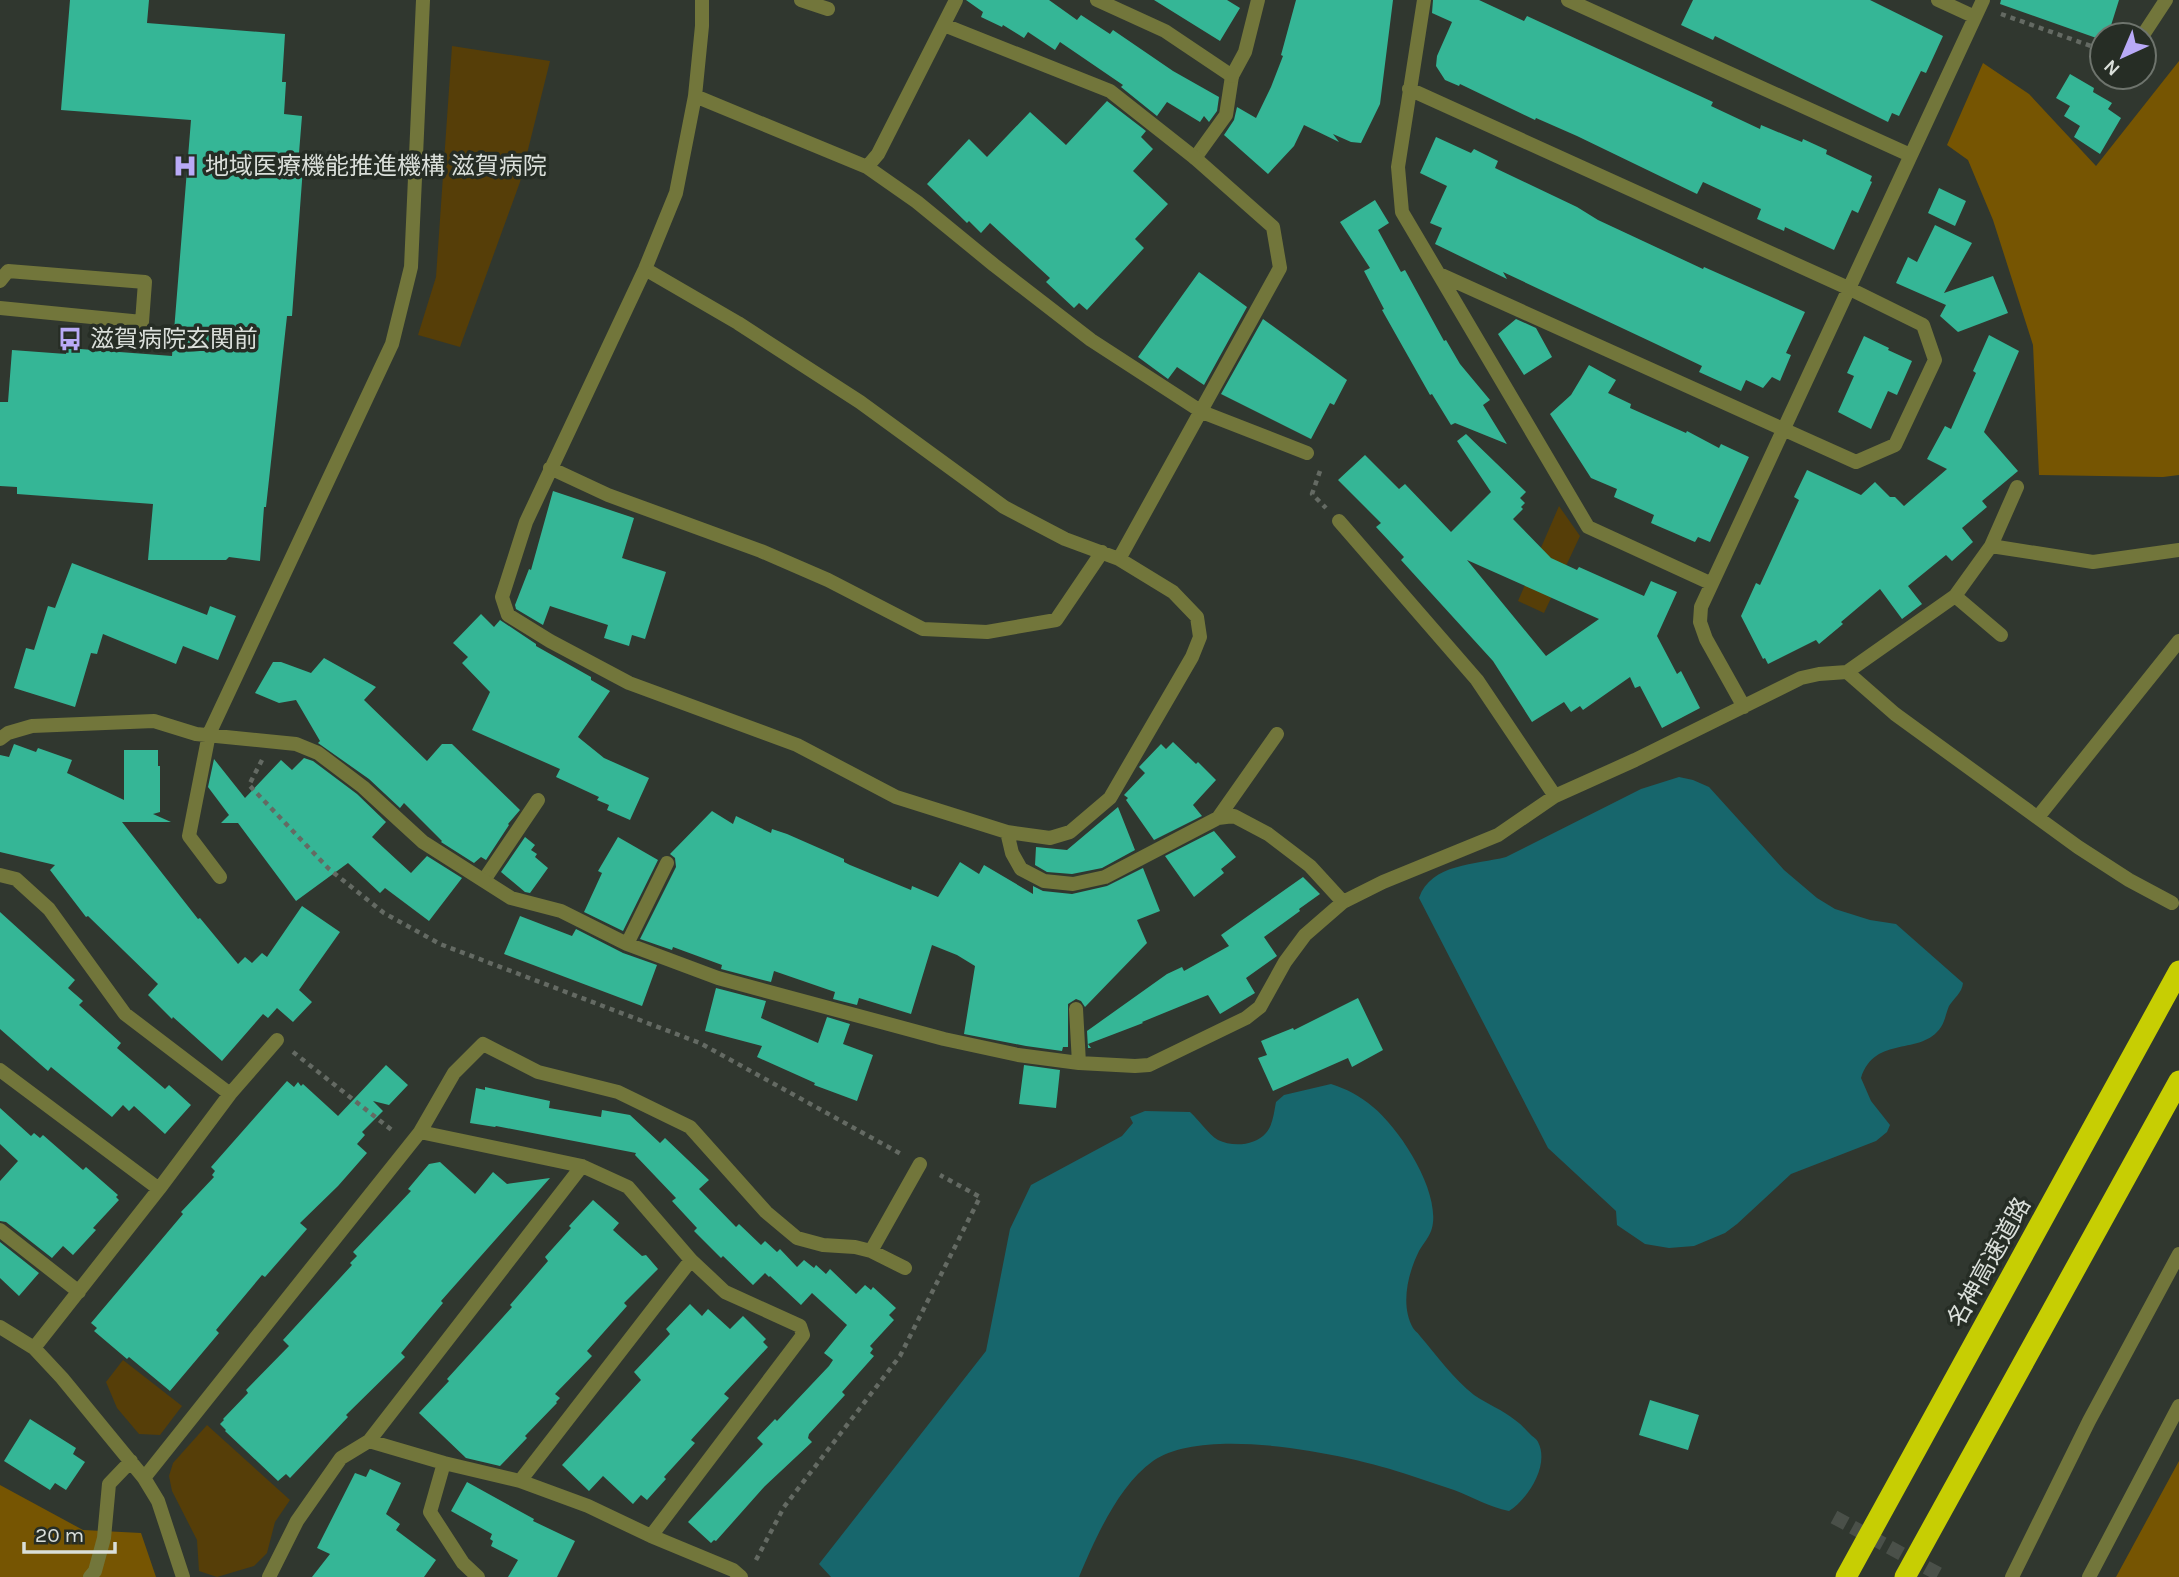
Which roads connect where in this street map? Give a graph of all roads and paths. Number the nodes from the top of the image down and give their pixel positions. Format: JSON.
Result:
{"nodes":[{"id":1,"x":423,"y":0,"type":"edge"},
{"id":2,"x":702,"y":0,"type":"edge"},
{"id":3,"x":801,"y":0,"type":"edge"},
{"id":4,"x":956,"y":0,"type":"edge"},
{"id":5,"x":1097,"y":0,"type":"edge"},
{"id":6,"x":1258,"y":0,"type":"edge"},
{"id":7,"x":1424,"y":0,"type":"edge"},
{"id":8,"x":1568,"y":0,"type":"edge"},
{"id":9,"x":1938,"y":0,"type":"edge"},
{"id":10,"x":1983,"y":0,"type":"edge"},
{"id":11,"x":2166,"y":0,"type":"edge"},
{"id":12,"x":828,"y":9,"type":"dead end"},
{"id":13,"x":2002,"y":14,"type":"dead end"},
{"id":14,"x":1975,"y":17,"type":"junction"},
{"id":15,"x":2152,"y":21,"type":"edge"},
{"id":16,"x":944,"y":25,"type":"junction"},
{"id":17,"x":2088,"y":45,"type":"edge"},
{"id":18,"x":1232,"y":76,"type":"junction"},
{"id":19,"x":1409,"y":89,"type":"junction"},
{"id":20,"x":695,"y":96,"type":"junction"},
{"id":21,"x":1910,"y":155,"type":"junction"},
{"id":22,"x":1195,"y":158,"type":"junction"},
{"id":23,"x":867,"y":167,"type":"junction"},
{"id":24,"x":645,"y":269,"type":"junction"},
{"id":25,"x":1439,"y":274,"type":"junction"},
{"id":26,"x":0,"y":281,"type":"edge"},
{"id":27,"x":1848,"y":288,"type":"junction"},
{"id":28,"x":0,"y":308,"type":"edge"},
{"id":29,"x":1202,"y":412,"type":"junction"},
{"id":30,"x":1783,"y":430,"type":"junction"},
{"id":31,"x":1307,"y":453,"type":"dead end"},
{"id":32,"x":550,"y":468,"type":"junction"},
{"id":33,"x":1320,"y":470,"type":"dead end"},
{"id":34,"x":2017,"y":487,"type":"dead end"},
{"id":35,"x":1339,"y":521,"type":"joint"},
{"id":36,"x":1991,"y":546,"type":"junction"},
{"id":37,"x":2179,"y":550,"type":"edge"},
{"id":38,"x":1102,"y":552,"type":"junction"},
{"id":39,"x":1119,"y":559,"type":"junction"},
{"id":40,"x":1710,"y":583,"type":"junction"},
{"id":41,"x":1955,"y":596,"type":"junction"},
{"id":42,"x":2001,"y":635,"type":"dead end"},
{"id":43,"x":2179,"y":641,"type":"edge"},
{"id":44,"x":1847,"y":672,"type":"junction"},
{"id":45,"x":1744,"y":707,"type":"junction"},
{"id":46,"x":209,"y":734,"type":"junction"},
{"id":47,"x":1278,"y":734,"type":"dead end"},
{"id":48,"x":0,"y":739,"type":"edge"},
{"id":49,"x":272,"y":741,"type":"junction"},
{"id":50,"x":1555,"y":796,"type":"junction"},
{"id":51,"x":538,"y":800,"type":"dead end"},
{"id":52,"x":2038,"y":817,"type":"junction"},
{"id":53,"x":1218,"y":818,"type":"junction"},
{"id":54,"x":1007,"y":832,"type":"junction"},
{"id":55,"x":667,"y":863,"type":"dead end"},
{"id":56,"x":0,"y":875,"type":"edge"},
{"id":57,"x":220,"y":877,"type":"dead end"},
{"id":58,"x":484,"y":880,"type":"junction"},
{"id":59,"x":1343,"y":902,"type":"junction"},
{"id":60,"x":2172,"y":903,"type":"dead end"},
{"id":61,"x":626,"y":944,"type":"junction"},
{"id":62,"x":2179,"y":971,"type":"edge"},
{"id":63,"x":1076,"y":1009,"type":"dead end"},
{"id":64,"x":283,"y":1044,"type":"joint"},
{"id":65,"x":1079,"y":1063,"type":"junction"},
{"id":66,"x":0,"y":1070,"type":"edge"},
{"id":67,"x":2179,"y":1081,"type":"edge"},
{"id":68,"x":230,"y":1094,"type":"junction"},
{"id":69,"x":375,"y":1117,"type":"dead end"},
{"id":70,"x":420,"y":1132,"type":"junction"},
{"id":71,"x":920,"y":1164,"type":"junction"},
{"id":72,"x":582,"y":1166,"type":"junction"},
{"id":73,"x":159,"y":1189,"type":"junction"},
{"id":74,"x":0,"y":1230,"type":"edge"},
{"id":75,"x":871,"y":1251,"type":"junction"},
{"id":76,"x":2179,"y":1254,"type":"edge"},
{"id":77,"x":691,"y":1260,"type":"junction"},
{"id":78,"x":905,"y":1268,"type":"dead end"},
{"id":79,"x":79,"y":1292,"type":"junction"},
{"id":80,"x":0,"y":1327,"type":"edge"},
{"id":81,"x":34,"y":1348,"type":"junction"},
{"id":82,"x":2179,"y":1406,"type":"edge"},
{"id":83,"x":369,"y":1441,"type":"junction"},
{"id":84,"x":131,"y":1461,"type":"junction"},
{"id":85,"x":444,"y":1463,"type":"junction"},
{"id":86,"x":144,"y":1478,"type":"junction"},
{"id":87,"x":520,"y":1481,"type":"junction"},
{"id":88,"x":651,"y":1536,"type":"junction"},
{"id":89,"x":753,"y":1565,"type":"dead end"},
{"id":90,"x":90,"y":1577,"type":"edge"},
{"id":91,"x":183,"y":1577,"type":"edge"},
{"id":92,"x":269,"y":1577,"type":"edge"},
{"id":93,"x":478,"y":1577,"type":"edge"},
{"id":94,"x":741,"y":1577,"type":"edge"},
{"id":95,"x":1846,"y":1577,"type":"edge"},
{"id":96,"x":1905,"y":1577,"type":"edge"},
{"id":97,"x":2012,"y":1577,"type":"edge"},
{"id":98,"x":2089,"y":1577,"type":"edge"}],
"edges":[{"from":1,"to":46,"type":"street"},
{"from":2,"to":20,"type":"street"},
{"from":3,"to":12,"type":"street"},
{"from":4,"to":16,"type":"street"},
{"from":5,"to":18,"type":"street"},
{"from":6,"to":18,"type":"street"},
{"from":7,"to":19,"type":"street"},
{"from":8,"to":21,"type":"street"},
{"from":9,"to":14,"type":"street"},
{"from":10,"to":14,"type":"street"},
{"from":11,"to":15,"type":"street"},
{"from":13,"to":17,"type":"path"},
{"from":14,"to":21,"type":"street"},
{"from":16,"to":22,"type":"street"},
{"from":16,"to":23,"type":"street"},
{"from":18,"to":22,"type":"street"},
{"from":19,"to":25,"type":"street"},
{"from":19,"to":27,"type":"street"},
{"from":20,"to":23,"type":"street"},
{"from":20,"to":24,"type":"street"},
{"from":21,"to":27,"type":"street"},
{"from":22,"to":29,"type":"street"},
{"from":23,"to":29,"type":"street"},
{"from":24,"to":32,"type":"street"},
{"from":24,"to":38,"type":"street"},
{"from":25,"to":30,"type":"street"},
{"from":25,"to":40,"type":"street"},
{"from":26,"to":28,"type":"street"},
{"from":27,"to":30,"type":"street"},
{"from":27,"to":30,"type":"street"},
{"from":29,"to":31,"type":"street"},
{"from":29,"to":39,"type":"street"},
{"from":30,"to":40,"type":"street"},
{"from":32,"to":38,"type":"street"},
{"from":32,"to":54,"type":"street"},
{"from":33,"to":35,"type":"path"},
{"from":34,"to":36,"type":"street"},
{"from":35,"to":50,"type":"street"},
{"from":36,"to":37,"type":"street"},
{"from":36,"to":41,"type":"street"},
{"from":38,"to":39,"type":"street"},
{"from":39,"to":54,"type":"street"},
{"from":40,"to":45,"type":"street"},
{"from":41,"to":42,"type":"street"},
{"from":41,"to":44,"type":"street"},
{"from":43,"to":52,"type":"street"},
{"from":44,"to":45,"type":"street"},
{"from":44,"to":52,"type":"street"},
{"from":45,"to":50,"type":"street"},
{"from":46,"to":48,"type":"street"},
{"from":46,"to":49,"type":"street"},
{"from":46,"to":57,"type":"street"},
{"from":47,"to":53,"type":"street"},
{"from":49,"to":58,"type":"street"},
{"from":49,"to":71,"type":"path"},
{"from":50,"to":59,"type":"street"},
{"from":51,"to":58,"type":"street"},
{"from":52,"to":60,"type":"street"},
{"from":53,"to":54,"type":"street"},
{"from":53,"to":59,"type":"street"},
{"from":55,"to":61,"type":"street"},
{"from":56,"to":68,"type":"street"},
{"from":58,"to":61,"type":"street"},
{"from":59,"to":65,"type":"street"},
{"from":61,"to":65,"type":"street"},
{"from":62,"to":95,"type":"highway","name":"名神高速道路"},
{"from":63,"to":65,"type":"street"},
{"from":64,"to":68,"type":"street"},
{"from":64,"to":69,"type":"path"},
{"from":66,"to":73,"type":"street"},
{"from":67,"to":96,"type":"highway"},
{"from":68,"to":73,"type":"street"},
{"from":70,"to":72,"type":"street"},
{"from":70,"to":75,"type":"street"},
{"from":70,"to":86,"type":"street"},
{"from":71,"to":75,"type":"street"},
{"from":71,"to":89,"type":"path"},
{"from":72,"to":77,"type":"street"},
{"from":72,"to":83,"type":"street"},
{"from":73,"to":79,"type":"street"},
{"from":74,"to":79,"type":"street"},
{"from":75,"to":78,"type":"street"},
{"from":76,"to":97,"type":"street"},
{"from":77,"to":87,"type":"street"},
{"from":77,"to":88,"type":"street"},
{"from":79,"to":81,"type":"street"},
{"from":80,"to":81,"type":"street"},
{"from":81,"to":84,"type":"street"},
{"from":82,"to":98,"type":"street"},
{"from":83,"to":85,"type":"street"},
{"from":83,"to":92,"type":"street"},
{"from":84,"to":86,"type":"street"},
{"from":84,"to":90,"type":"street"},
{"from":85,"to":87,"type":"street"},
{"from":85,"to":93,"type":"street"},
{"from":86,"to":91,"type":"street"},
{"from":87,"to":88,"type":"street"},
{"from":88,"to":94,"type":"street"}]}
